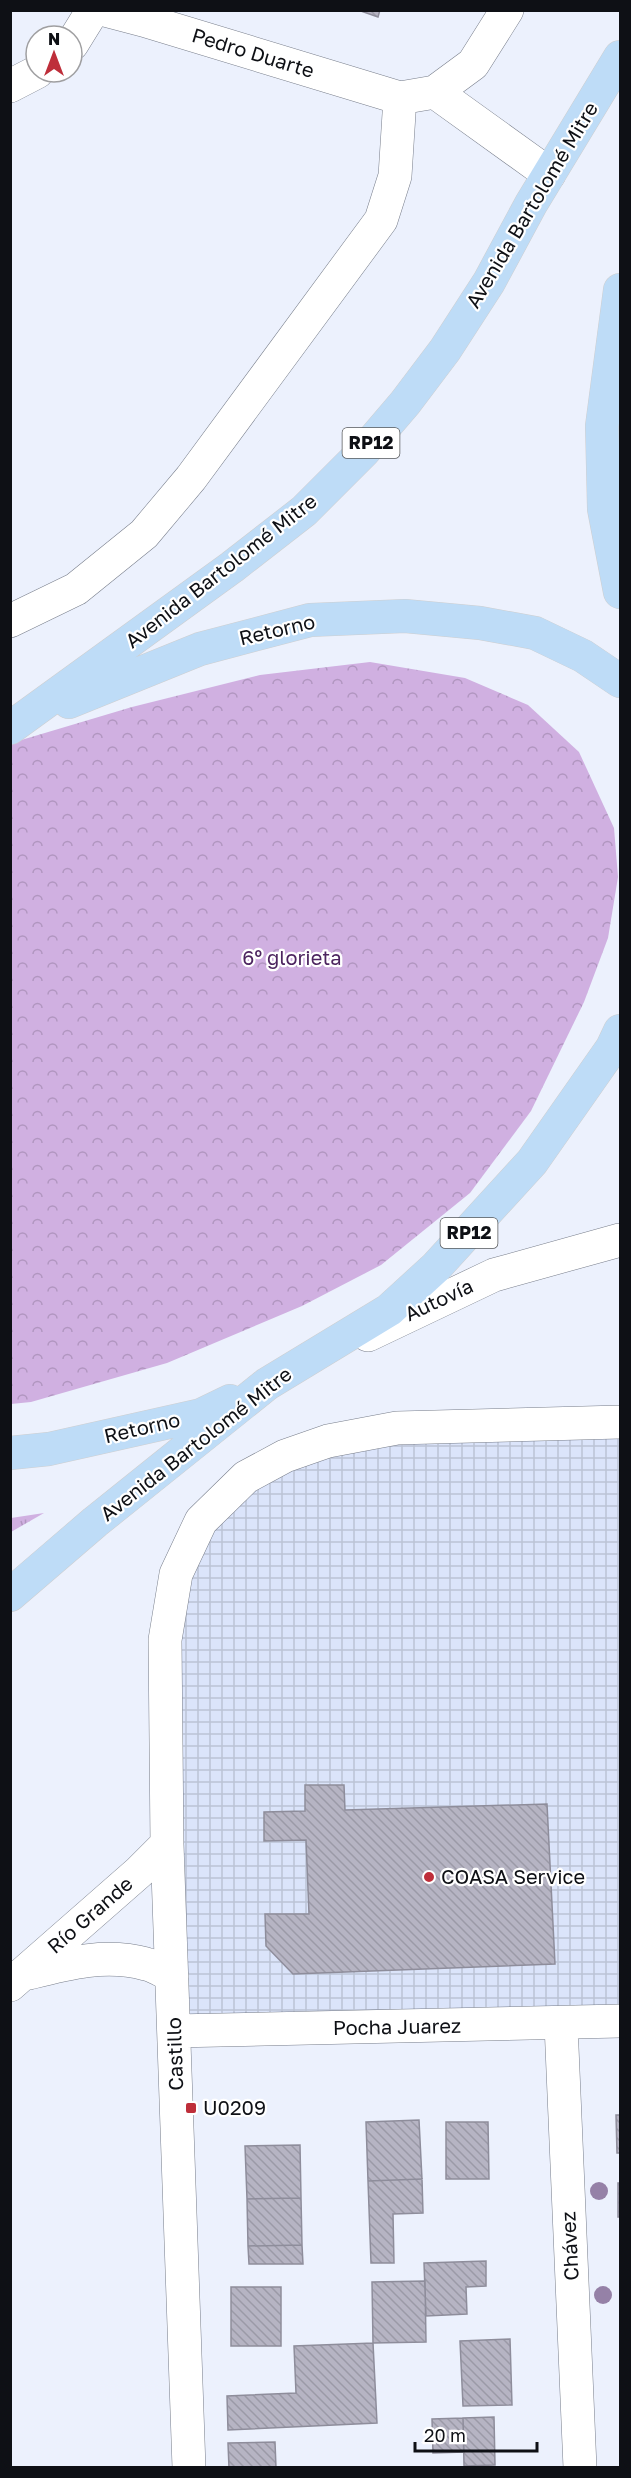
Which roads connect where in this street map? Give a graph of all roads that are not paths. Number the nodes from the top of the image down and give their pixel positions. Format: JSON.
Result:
{"nodes":[{"id":1,"x":93,"y":10,"type":"edge"},
{"id":2,"x":105,"y":10,"type":"edge"},
{"id":3,"x":507,"y":10,"type":"edge"},
{"id":4,"x":144,"y":15,"type":"edge"},
{"id":5,"x":84,"y":25,"type":"edge"},
{"id":6,"x":621,"y":57,"type":"edge"},
{"id":7,"x":24,"y":79,"type":"edge"},
{"id":8,"x":10,"y":86,"type":"edge"},
{"id":9,"x":435,"y":92,"type":"junction"},
{"id":10,"x":400,"y":98,"type":"junction"},
{"id":11,"x":549,"y":174,"type":"junction"},
{"id":12,"x":621,"y":290,"type":"edge"},
{"id":13,"x":621,"y":592,"type":"edge"},
{"id":14,"x":10,"y":621,"type":"edge"},
{"id":15,"x":621,"y":681,"type":"edge"},
{"id":16,"x":10,"y":728,"type":"edge"},
{"id":17,"x":10,"y":734,"type":"edge"},
{"id":18,"x":621,"y":1031,"type":"edge"},
{"id":19,"x":621,"y":1240,"type":"edge"},
{"id":20,"x":267,"y":1384,"type":"junction"},
{"id":21,"x":621,"y":1422,"type":"edge"},
{"id":22,"x":10,"y":1453,"type":"edge"},
{"id":23,"x":10,"y":1595,"type":"edge"},
{"id":24,"x":167,"y":1844,"type":"junction"},
{"id":25,"x":172,"y":1976,"type":"junction"},
{"id":26,"x":16,"y":1979,"type":"edge"},
{"id":27,"x":621,"y":2021,"type":"edge"},
{"id":28,"x":561,"y":2024,"type":"junction"},
{"id":29,"x":174,"y":2031,"type":"junction"},
{"id":30,"x":189,"y":2468,"type":"edge"},
{"id":31,"x":580,"y":2468,"type":"edge"}],
"edges":[{"from":1,"to":5,"type":"street"},
{"from":2,"to":4,"type":"street","name":"Pedro Duarte"},
{"from":3,"to":9,"type":"street"},
{"from":4,"to":10,"type":"street","name":"Pedro Duarte"},
{"from":6,"to":11,"type":"main road","name":"Avenida Bartolomé Mitre","number":"RP12"},
{"from":7,"to":8,"type":"street"},
{"from":9,"to":10,"type":"street"},
{"from":9,"to":11,"type":"street"},
{"from":10,"to":14,"type":"street"},
{"from":11,"to":16,"type":"main road","name":"Avenida Bartolomé Mitre","number":"RP12"},
{"from":12,"to":13,"type":"main road"},
{"from":15,"to":17,"type":"main road","name":"Retorno"},
{"from":18,"to":20,"type":"main road","name":"Avenida Bartolomé Mitre","number":"RP12"},
{"from":19,"to":20,"type":"street","name":"Autovía"},
{"from":20,"to":22,"type":"main road","name":"Retorno","number":"RP12"},
{"from":20,"to":23,"type":"main road","name":"Avenida Bartolomé Mitre","number":"RP12"},
{"from":21,"to":24,"type":"street","name":"Castillo"},
{"from":24,"to":25,"type":"street","name":"Castillo"},
{"from":24,"to":26,"type":"street","name":"Río Grande"},
{"from":25,"to":26,"type":"street"},
{"from":25,"to":29,"type":"street","name":"Castillo"},
{"from":27,"to":28,"type":"street","name":"Pocha Juarez"},
{"from":28,"to":29,"type":"street","name":"Pocha Juarez"},
{"from":28,"to":31,"type":"street","name":"Chávez"},
{"from":29,"to":30,"type":"street","name":"Castillo"}]}
